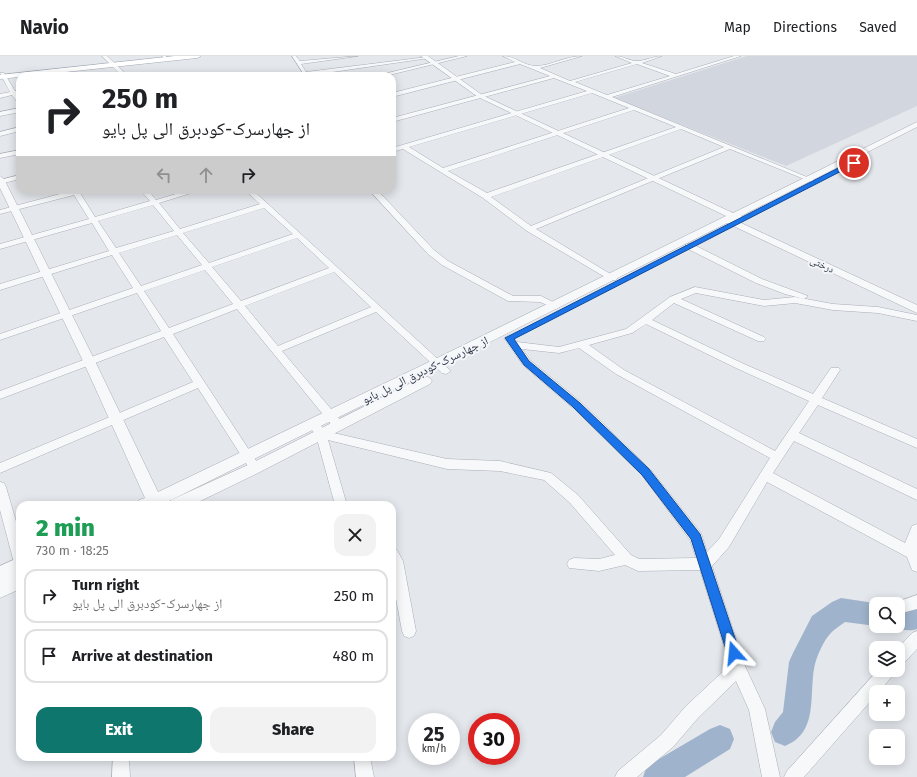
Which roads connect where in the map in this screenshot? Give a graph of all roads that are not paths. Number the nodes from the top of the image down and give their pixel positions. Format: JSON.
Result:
{"nodes":[{"id":1,"x":104,"y":56,"type":"edge"},
{"id":2,"x":166,"y":56,"type":"edge"},
{"id":3,"x":197,"y":56,"type":"edge"},
{"id":4,"x":294,"y":56,"type":"edge"},
{"id":5,"x":356,"y":56,"type":"edge"},
{"id":6,"x":465,"y":56,"type":"edge"},
{"id":7,"x":504,"y":56,"type":"edge"},
{"id":8,"x":580,"y":56,"type":"edge"},
{"id":9,"x":617,"y":56,"type":"edge"},
{"id":10,"x":660,"y":56,"type":"edge"},
{"id":11,"x":740,"y":56,"type":"edge"},
{"id":12,"x":425,"y":57,"type":"edge"},
{"id":13,"x":520,"y":62,"type":"junction"},
{"id":14,"x":298,"y":63,"type":"junction"},
{"id":15,"x":434,"y":63,"type":"junction"},
{"id":16,"x":637,"y":63,"type":"junction"},
{"id":17,"x":112,"y":64,"type":"junction"},
{"id":18,"x":535,"y":68,"type":"junction"},
{"id":19,"x":38,"y":72,"type":"edge"},
{"id":20,"x":122,"y":72,"type":"edge"},
{"id":21,"x":304,"y":72,"type":"edge"},
{"id":22,"x":319,"y":72,"type":"edge"},
{"id":23,"x":395,"y":72,"type":"edge"},
{"id":24,"x":16,"y":74,"type":"edge"},
{"id":25,"x":1,"y":76,"type":"edge"},
{"id":26,"x":555,"y":76,"type":"junction"},
{"id":27,"x":676,"y":76,"type":"junction"},
{"id":28,"x":455,"y":79,"type":"junction"},
{"id":29,"x":571,"y":82,"type":"junction"},
{"id":30,"x":593,"y":91,"type":"junction"},
{"id":31,"x":13,"y":93,"type":"junction"},
{"id":32,"x":16,"y":93,"type":"edge"},
{"id":33,"x":396,"y":94,"type":"edge"},
{"id":34,"x":0,"y":96,"type":"edge"},
{"id":35,"x":480,"y":96,"type":"junction"},
{"id":36,"x":608,"y":97,"type":"junction"},
{"id":37,"x":16,"y":98,"type":"edge"},
{"id":38,"x":635,"y":108,"type":"junction"},
{"id":39,"x":16,"y":111,"type":"edge"},
{"id":40,"x":515,"y":113,"type":"junction"},
{"id":41,"x":0,"y":114,"type":"edge"},
{"id":42,"x":396,"y":119,"type":"edge"},
{"id":43,"x":917,"y":124,"type":"edge"},
{"id":44,"x":682,"y":127,"type":"junction"},
{"id":45,"x":16,"y":130,"type":"edge"},
{"id":46,"x":917,"y":131,"type":"edge"},
{"id":47,"x":557,"y":133,"type":"junction"},
{"id":48,"x":0,"y":134,"type":"edge"},
{"id":49,"x":404,"y":147,"type":"junction"},
{"id":50,"x":730,"y":147,"type":"junction"},
{"id":51,"x":396,"y":149,"type":"edge"},
{"id":52,"x":16,"y":153,"type":"edge"},
{"id":53,"x":603,"y":155,"type":"junction"},
{"id":54,"x":0,"y":156,"type":"edge"},
{"id":55,"x":442,"y":170,"type":"junction"},
{"id":56,"x":16,"y":178,"type":"edge"},
{"id":57,"x":652,"y":179,"type":"junction"},
{"id":58,"x":812,"y":180,"type":"junction"},
{"id":59,"x":0,"y":181,"type":"edge"},
{"id":60,"x":67,"y":194,"type":"edge"},
{"id":61,"x":80,"y":194,"type":"edge"},
{"id":62,"x":147,"y":194,"type":"edge"},
{"id":63,"x":183,"y":194,"type":"edge"},
{"id":64,"x":253,"y":194,"type":"edge"},
{"id":65,"x":377,"y":194,"type":"edge"},
{"id":66,"x":486,"y":196,"type":"junction"},
{"id":67,"x":154,"y":202,"type":"junction"},
{"id":68,"x":265,"y":205,"type":"junction"},
{"id":69,"x":14,"y":208,"type":"junction"},
{"id":70,"x":0,"y":212,"type":"edge"},
{"id":71,"x":93,"y":220,"type":"junction"},
{"id":72,"x":734,"y":220,"type":"junction"},
{"id":73,"x":530,"y":229,"type":"junction"},
{"id":74,"x":179,"y":232,"type":"junction"},
{"id":75,"x":298,"y":235,"type":"junction"},
{"id":76,"x":30,"y":239,"type":"junction"},
{"id":77,"x":689,"y":246,"type":"junction"},
{"id":78,"x":0,"y":247,"type":"edge"},
{"id":79,"x":114,"y":252,"type":"junction"},
{"id":80,"x":207,"y":266,"type":"junction"},
{"id":81,"x":335,"y":269,"type":"junction"},
{"id":82,"x":45,"y":273,"type":"junction"},
{"id":83,"x":613,"y":278,"type":"junction"},
{"id":84,"x":0,"y":287,"type":"edge"},
{"id":85,"x":139,"y":289,"type":"junction"},
{"id":86,"x":673,"y":299,"type":"junction"},
{"id":87,"x":832,"y":304,"type":"junction"},
{"id":88,"x":239,"y":305,"type":"junction"},
{"id":89,"x":556,"y":306,"type":"junction"},
{"id":90,"x":377,"y":308,"type":"junction"},
{"id":91,"x":917,"y":309,"type":"edge"},
{"id":92,"x":917,"y":312,"type":"edge"},
{"id":93,"x":66,"y":315,"type":"junction"},
{"id":94,"x":917,"y":318,"type":"edge"},
{"id":95,"x":645,"y":320,"type":"junction"},
{"id":96,"x":167,"y":332,"type":"junction"},
{"id":97,"x":0,"y":337,"type":"edge"},
{"id":98,"x":761,"y":339,"type":"dead end"},
{"id":99,"x":511,"y":341,"type":"junction"},
{"id":100,"x":582,"y":345,"type":"junction"},
{"id":101,"x":276,"y":350,"type":"junction"},
{"id":102,"x":89,"y":361,"type":"junction"},
{"id":103,"x":442,"y":367,"type":"junction"},
{"id":104,"x":835,"y":370,"type":"dead end"},
{"id":105,"x":200,"y":383,"type":"junction"},
{"id":106,"x":0,"y":395,"type":"edge"},
{"id":107,"x":816,"y":400,"type":"junction"},
{"id":108,"x":116,"y":419,"type":"junction"},
{"id":109,"x":335,"y":421,"type":"junction"},
{"id":110,"x":317,"y":430,"type":"junction"},
{"id":111,"x":792,"y":435,"type":"junction"},
{"id":112,"x":917,"y":444,"type":"edge"},
{"id":113,"x":247,"y":457,"type":"junction"},
{"id":114,"x":777,"y":457,"type":"junction"},
{"id":115,"x":0,"y":468,"type":"edge"},
{"id":116,"x":255,"y":468,"type":"junction"},
{"id":117,"x":765,"y":475,"type":"junction"},
{"id":118,"x":0,"y":487,"type":"edge"},
{"id":119,"x":917,"y":495,"type":"edge"},
{"id":120,"x":151,"y":501,"type":"edge"},
{"id":121,"x":158,"y":501,"type":"edge"},
{"id":122,"x":185,"y":501,"type":"edge"},
{"id":123,"x":340,"y":501,"type":"edge"},
{"id":124,"x":917,"y":530,"type":"edge"},
{"id":125,"x":16,"y":545,"type":"edge"},
{"id":126,"x":911,"y":553,"type":"junction"},
{"id":127,"x":626,"y":559,"type":"junction"},
{"id":128,"x":396,"y":561,"type":"edge"},
{"id":129,"x":574,"y":564,"type":"dead end"},
{"id":130,"x":705,"y":564,"type":"junction"},
{"id":131,"x":917,"y":566,"type":"edge"},
{"id":132,"x":16,"y":567,"type":"edge"},
{"id":133,"x":0,"y":574,"type":"edge"},
{"id":134,"x":16,"y":582,"type":"edge"},
{"id":135,"x":0,"y":590,"type":"edge"},
{"id":136,"x":917,"y":602,"type":"edge"},
{"id":137,"x":905,"y":606,"type":"edge"},
{"id":138,"x":409,"y":631,"type":"dead end"},
{"id":139,"x":917,"y":638,"type":"edge"},
{"id":140,"x":905,"y":651,"type":"edge"},
{"id":141,"x":738,"y":668,"type":"junction"},
{"id":142,"x":882,"y":677,"type":"edge"},
{"id":143,"x":120,"y":761,"type":"edge"},
{"id":144,"x":363,"y":761,"type":"edge"},
{"id":145,"x":121,"y":777,"type":"edge"},
{"id":146,"x":365,"y":777,"type":"edge"},
{"id":147,"x":624,"y":777,"type":"edge"},
{"id":148,"x":771,"y":777,"type":"edge"},
{"id":149,"x":793,"y":777,"type":"edge"}],
"edges":[{"from":1,"to":17,"type":"street"},
{"from":2,"to":17,"type":"main road"},
{"from":3,"to":17,"type":"main road"},
{"from":4,"to":14,"type":"street"},
{"from":5,"to":14,"type":"street"},
{"from":6,"to":15,"type":"street"},
{"from":7,"to":13,"type":"street"},
{"from":8,"to":18,"type":"street"},
{"from":9,"to":16,"type":"street"},
{"from":10,"to":16,"type":"street"},
{"from":11,"to":27,"type":"street"},
{"from":12,"to":15,"type":"street","name":"درختی"},
{"from":12,"to":22,"type":"street"},
{"from":13,"to":18,"type":"street"},
{"from":13,"to":28,"type":"street"},
{"from":14,"to":21,"type":"street"},
{"from":15,"to":23,"type":"street"},
{"from":15,"to":28,"type":"street","name":"درختی"},
{"from":16,"to":27,"type":"street"},
{"from":16,"to":29,"type":"street"},
{"from":17,"to":19,"type":"main road"},
{"from":17,"to":20,"type":"street"},
{"from":18,"to":26,"type":"street"},
{"from":24,"to":25,"type":"main road"},
{"from":25,"to":31,"type":"street"},
{"from":26,"to":29,"type":"street"},
{"from":26,"to":35,"type":"street"},
{"from":27,"to":36,"type":"street"},
{"from":28,"to":33,"type":"street"},
{"from":28,"to":35,"type":"street","name":"درختی"},
{"from":29,"to":30,"type":"street"},
{"from":30,"to":36,"type":"street"},
{"from":30,"to":40,"type":"street"},
{"from":31,"to":32,"type":"street"},
{"from":31,"to":34,"type":"street"},
{"from":31,"to":37,"type":"street"},
{"from":35,"to":40,"type":"street","name":"درختی"},
{"from":35,"to":42,"type":"street"},
{"from":36,"to":38,"type":"street"},
{"from":38,"to":44,"type":"street"},
{"from":38,"to":47,"type":"street"},
{"from":39,"to":41,"type":"street"},
{"from":40,"to":47,"type":"street","name":"درختی"},
{"from":40,"to":49,"type":"street"},
{"from":43,"to":58,"type":"street","name":"از جهارسرک-کودبرق الی پل بایو"},
{"from":44,"to":50,"type":"street"},
{"from":44,"to":53,"type":"street"},
{"from":45,"to":48,"type":"street"},
{"from":46,"to":58,"type":"street","name":"از جهارسرک-کودبرق الی پل بایو"},
{"from":47,"to":53,"type":"street","name":"درختی"},
{"from":47,"to":55,"type":"street"},
{"from":49,"to":51,"type":"street"},
{"from":49,"to":55,"type":"street"},
{"from":50,"to":57,"type":"street"},
{"from":50,"to":58,"type":"street"},
{"from":52,"to":54,"type":"street"},
{"from":53,"to":57,"type":"street","name":"درختی"},
{"from":53,"to":66,"type":"street"},
{"from":55,"to":66,"type":"street"},
{"from":56,"to":59,"type":"street"},
{"from":57,"to":72,"type":"street","name":"درختی"},
{"from":57,"to":73,"type":"street"},
{"from":58,"to":72,"type":"street","name":"از جهارسرک-کودبرق الی پل بایو"},
{"from":59,"to":69,"type":"street"},
{"from":60,"to":69,"type":"street"},
{"from":61,"to":71,"type":"street"},
{"from":62,"to":67,"type":"street"},
{"from":63,"to":67,"type":"street"},
{"from":64,"to":68,"type":"street"},
{"from":65,"to":89,"type":"street"},
{"from":66,"to":73,"type":"street"},
{"from":67,"to":71,"type":"street"},
{"from":67,"to":74,"type":"street"},
{"from":68,"to":74,"type":"street"},
{"from":68,"to":75,"type":"street"},
{"from":69,"to":70,"type":"street"},
{"from":69,"to":76,"type":"street"},
{"from":71,"to":76,"type":"street"},
{"from":71,"to":79,"type":"street"},
{"from":72,"to":77,"type":"street","name":"از جهارسرک-کودبرق الی پل بایو"},
{"from":72,"to":83,"type":"street","name":"از جهارسرک-کودبرق الی پل بایو"},
{"from":72,"to":91,"type":"street","name":"درختی"},
{"from":73,"to":83,"type":"street"},
{"from":74,"to":79,"type":"street"},
{"from":74,"to":80,"type":"street"},
{"from":75,"to":80,"type":"street"},
{"from":75,"to":81,"type":"street"},
{"from":76,"to":78,"type":"street"},
{"from":76,"to":82,"type":"street"},
{"from":77,"to":87,"type":"street"},
{"from":77,"to":99,"type":"street","name":"از جهارسرک-کودبرق الی پل بایو"},
{"from":79,"to":82,"type":"street"},
{"from":79,"to":85,"type":"street"},
{"from":80,"to":85,"type":"street"},
{"from":80,"to":88,"type":"street"},
{"from":81,"to":88,"type":"street"},
{"from":81,"to":90,"type":"street"},
{"from":82,"to":84,"type":"street"},
{"from":82,"to":93,"type":"street"},
{"from":83,"to":89,"type":"street","name":"از جهارسرک-کودبرق الی پل بایو"},
{"from":85,"to":93,"type":"street"},
{"from":85,"to":96,"type":"street"},
{"from":86,"to":87,"type":"street"},
{"from":86,"to":95,"type":"street"},
{"from":86,"to":98,"type":"street"},
{"from":87,"to":92,"type":"street"},
{"from":87,"to":94,"type":"street"},
{"from":88,"to":96,"type":"street"},
{"from":88,"to":101,"type":"street"},
{"from":89,"to":103,"type":"street","name":"از جهارسرک-کودبرق الی پل بایو"},
{"from":90,"to":101,"type":"street"},
{"from":90,"to":103,"type":"street"},
{"from":93,"to":97,"type":"street"},
{"from":93,"to":102,"type":"street"},
{"from":95,"to":100,"type":"street"},
{"from":95,"to":107,"type":"street"},
{"from":96,"to":102,"type":"street"},
{"from":96,"to":105,"type":"street"},
{"from":99,"to":100,"type":"street"},
{"from":99,"to":103,"type":"street","name":"از جهارسرک-کودبرق الی پل بایو"},
{"from":99,"to":130,"type":"street"},
{"from":100,"to":114,"type":"street"},
{"from":101,"to":109,"type":"street"},
{"from":102,"to":106,"type":"street"},
{"from":102,"to":108,"type":"street"},
{"from":103,"to":109,"type":"street","name":"از جهارسرک-کودبرق الی پل بایو"},
{"from":104,"to":107,"type":"street"},
{"from":105,"to":108,"type":"street"},
{"from":105,"to":113,"type":"street"},
{"from":107,"to":111,"type":"street"},
{"from":107,"to":112,"type":"street"},
{"from":108,"to":115,"type":"street"},
{"from":108,"to":120,"type":"street"},
{"from":109,"to":110,"type":"street","name":"از جهارسرک-کودبرق الی پل بایو"},
{"from":110,"to":113,"type":"street","name":"از جهارسرک-کودبرق الی پل بایو"},
{"from":110,"to":116,"type":"street","name":"از جهارسرک-کودبرق الی پل بایو"},
{"from":110,"to":123,"type":"street"},
{"from":110,"to":127,"type":"street"},
{"from":111,"to":114,"type":"street"},
{"from":111,"to":119,"type":"street"},
{"from":113,"to":116,"type":"street"},
{"from":113,"to":121,"type":"street","name":"از جهارسرک-کودبرق الی پل بایو"},
{"from":114,"to":117,"type":"street"},
{"from":116,"to":122,"type":"street","name":"از جهارسرک-کودبرق الی پل بایو"},
{"from":117,"to":126,"type":"street"},
{"from":117,"to":130,"type":"street"},
{"from":118,"to":125,"type":"street"},
{"from":124,"to":126,"type":"street"},
{"from":126,"to":131,"type":"street"},
{"from":127,"to":129,"type":"street"},
{"from":127,"to":130,"type":"street"},
{"from":128,"to":138,"type":"street"},
{"from":130,"to":141,"type":"street"},
{"from":132,"to":133,"type":"street"},
{"from":134,"to":135,"type":"street"},
{"from":136,"to":137,"type":"street"},
{"from":139,"to":140,"type":"street"},
{"from":141,"to":147,"type":"street"},
{"from":141,"to":148,"type":"street"},
{"from":142,"to":149,"type":"street"},
{"from":143,"to":145,"type":"street"},
{"from":144,"to":146,"type":"street"}]}
